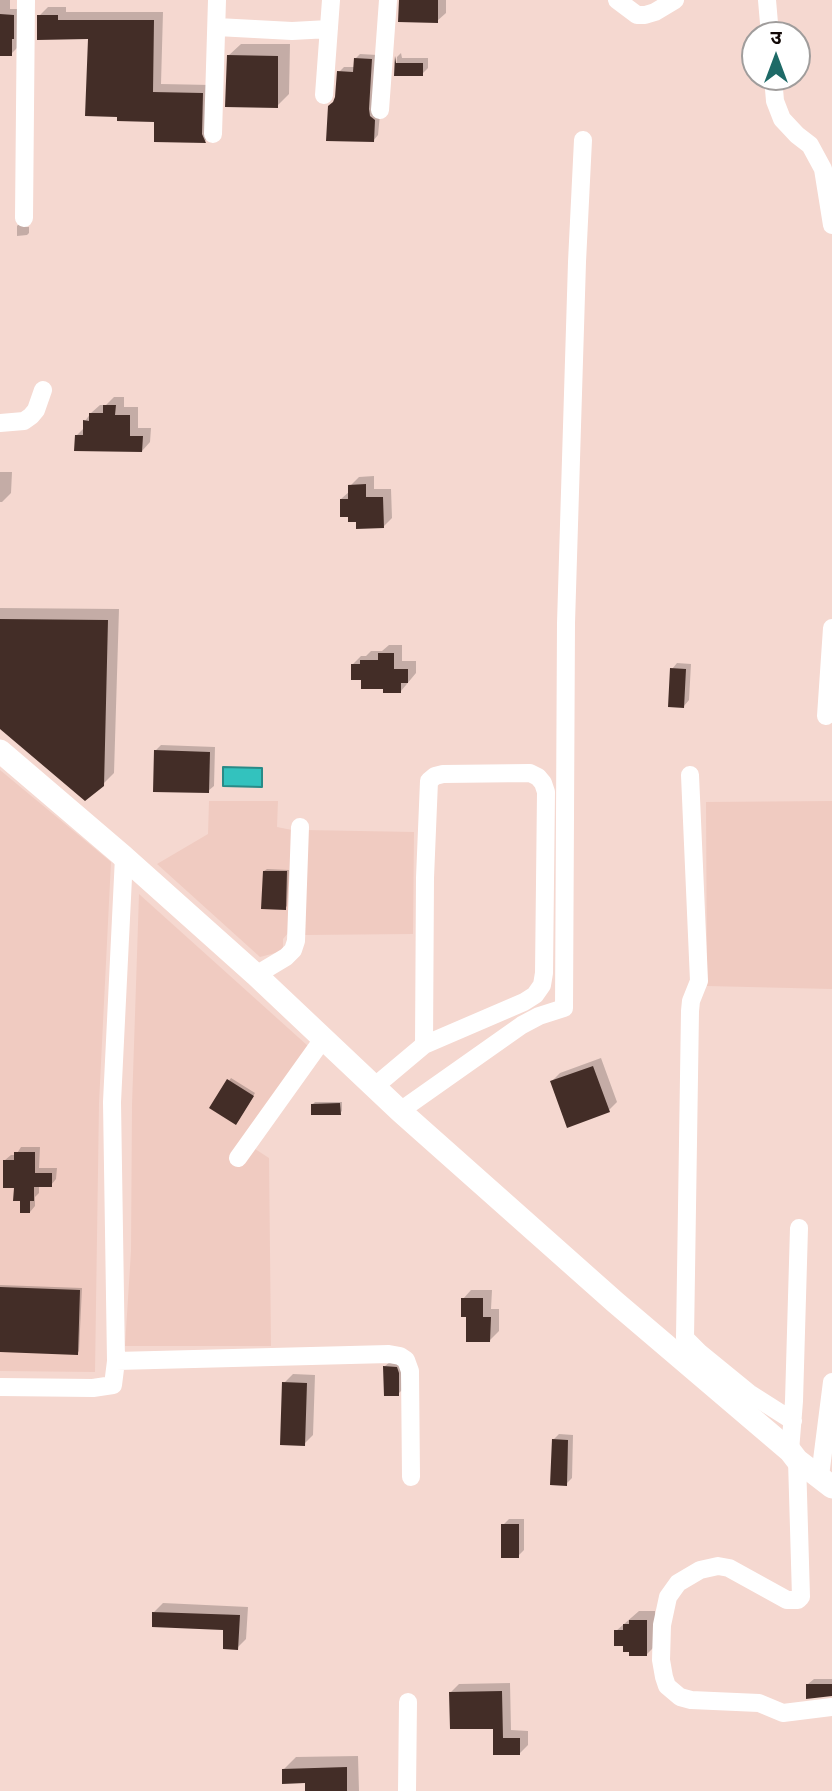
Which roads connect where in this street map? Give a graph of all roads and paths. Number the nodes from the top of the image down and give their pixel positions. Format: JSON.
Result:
{"nodes":[{"id":1,"x":26,"y":0,"type":"edge"},
{"id":2,"x":217,"y":0,"type":"edge"},
{"id":3,"x":331,"y":0,"type":"edge"},
{"id":4,"x":388,"y":0,"type":"edge"},
{"id":5,"x":617,"y":0,"type":"edge"},
{"id":6,"x":675,"y":0,"type":"edge"},
{"id":7,"x":766,"y":0,"type":"edge"},
{"id":8,"x":768,"y":21,"type":"edge"},
{"id":9,"x":217,"y":27,"type":"junction"},
{"id":10,"x":329,"y":29,"type":"junction"},
{"id":11,"x":774,"y":91,"type":"edge"},
{"id":12,"x":324,"y":95,"type":"dead end"},
{"id":13,"x":380,"y":110,"type":"dead end"},
{"id":14,"x":214,"y":134,"type":"dead end"},
{"id":15,"x":583,"y":141,"type":"dead end"},
{"id":16,"x":23,"y":218,"type":"dead end"},
{"id":17,"x":832,"y":225,"type":"edge"},
{"id":18,"x":43,"y":390,"type":"dead end"},
{"id":19,"x":0,"y":423,"type":"edge"},
{"id":20,"x":832,"y":628,"type":"edge"},
{"id":21,"x":827,"y":716,"type":"dead end"},
{"id":22,"x":0,"y":751,"type":"edge"},
{"id":23,"x":690,"y":775,"type":"dead end"},
{"id":24,"x":300,"y":827,"type":"dead end"},
{"id":25,"x":124,"y":857,"type":"junction"},
{"id":26,"x":256,"y":975,"type":"junction"},
{"id":27,"x":323,"y":1038,"type":"junction"},
{"id":28,"x":424,"y":1045,"type":"junction"},
{"id":29,"x":374,"y":1087,"type":"junction"},
{"id":30,"x":400,"y":1111,"type":"junction"},
{"id":31,"x":238,"y":1158,"type":"dead end"},
{"id":32,"x":799,"y":1228,"type":"dead end"},
{"id":33,"x":116,"y":1361,"type":"junction"},
{"id":34,"x":832,"y":1382,"type":"edge"},
{"id":35,"x":0,"y":1387,"type":"edge"},
{"id":36,"x":793,"y":1421,"type":"junction"},
{"id":37,"x":794,"y":1455,"type":"junction"},
{"id":38,"x":411,"y":1477,"type":"dead end"},
{"id":39,"x":826,"y":1482,"type":"edge"},
{"id":40,"x":408,"y":1702,"type":"dead end"},
{"id":41,"x":832,"y":1707,"type":"edge"},
{"id":42,"x":407,"y":1791,"type":"edge"}],
"edges":[{"from":1,"to":16,"type":"street"},
{"from":2,"to":9,"type":"street"},
{"from":3,"to":10,"type":"street"},
{"from":4,"to":13,"type":"street"},
{"from":5,"to":6,"type":"street"},
{"from":7,"to":8,"type":"street"},
{"from":9,"to":10,"type":"street"},
{"from":9,"to":14,"type":"street"},
{"from":10,"to":12,"type":"street"},
{"from":11,"to":17,"type":"street"},
{"from":15,"to":30,"type":"street"},
{"from":18,"to":19,"type":"street"},
{"from":20,"to":21,"type":"street"},
{"from":22,"to":25,"type":"main road"},
{"from":23,"to":36,"type":"street"},
{"from":24,"to":26,"type":"street"},
{"from":25,"to":26,"type":"main road"},
{"from":25,"to":33,"type":"street"},
{"from":26,"to":27,"type":"main road"},
{"from":27,"to":29,"type":"main road"},
{"from":27,"to":31,"type":"street"},
{"from":28,"to":28,"type":"street"},
{"from":28,"to":29,"type":"street"},
{"from":29,"to":30,"type":"main road"},
{"from":30,"to":37,"type":"main road"},
{"from":32,"to":36,"type":"street"},
{"from":33,"to":35,"type":"street"},
{"from":33,"to":38,"type":"street"},
{"from":34,"to":39,"type":"street"},
{"from":36,"to":37,"type":"street"},
{"from":37,"to":39,"type":"main road"},
{"from":37,"to":41,"type":"street"},
{"from":40,"to":42,"type":"street"}]}
